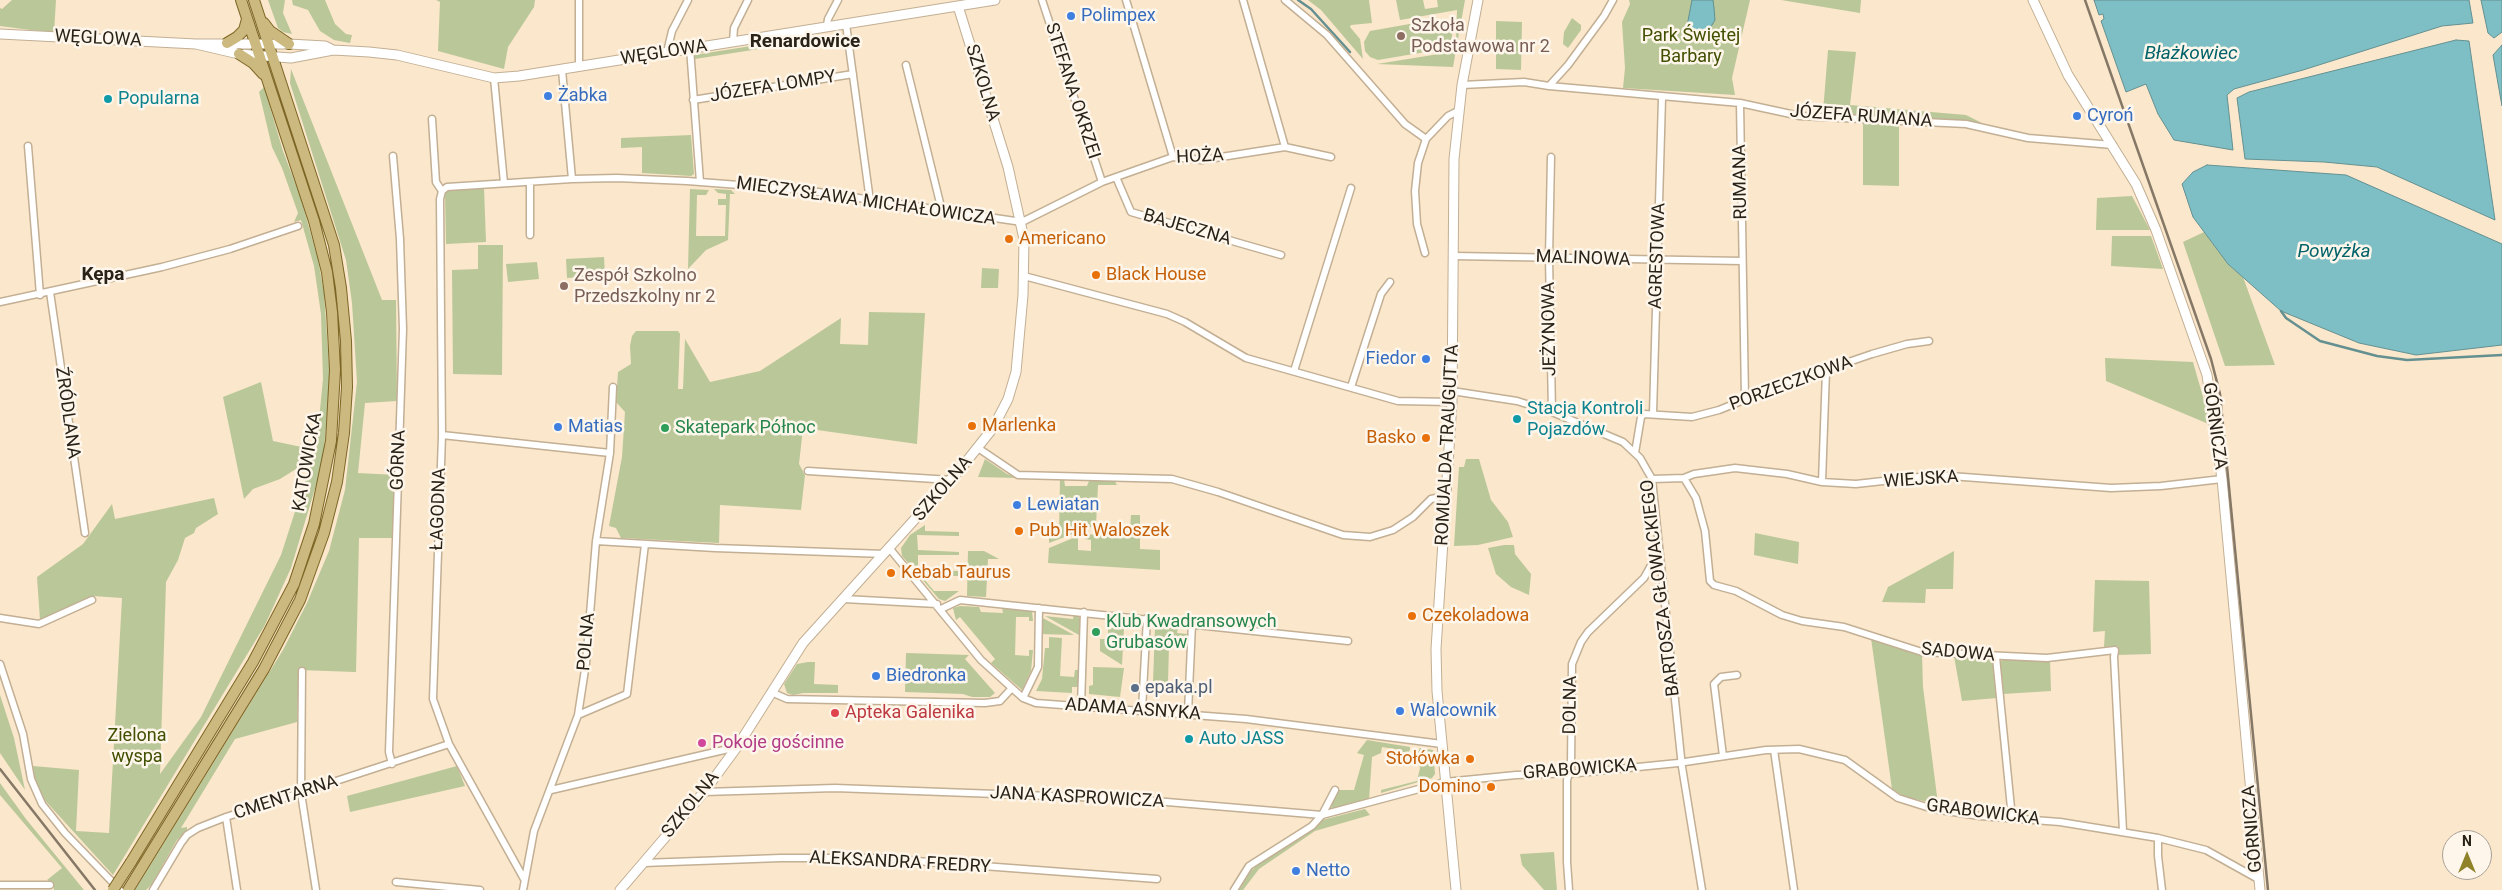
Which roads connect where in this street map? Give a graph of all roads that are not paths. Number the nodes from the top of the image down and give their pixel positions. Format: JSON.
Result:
{"nodes":[{"id":1,"x":240,"y":0,"type":"edge"},
{"id":2,"x":254,"y":0,"type":"edge"},
{"id":3,"x":579,"y":0,"type":"edge"},
{"id":4,"x":688,"y":0,"type":"edge"},
{"id":5,"x":748,"y":0,"type":"edge"},
{"id":6,"x":838,"y":0,"type":"edge"},
{"id":7,"x":995,"y":0,"type":"edge"},
{"id":8,"x":1042,"y":0,"type":"edge"},
{"id":9,"x":1126,"y":0,"type":"edge"},
{"id":10,"x":1243,"y":0,"type":"edge"},
{"id":11,"x":1285,"y":0,"type":"edge"},
{"id":12,"x":1478,"y":0,"type":"edge"},
{"id":13,"x":1613,"y":0,"type":"edge"},
{"id":14,"x":2033,"y":0,"type":"edge"},
{"id":15,"x":958,"y":6,"type":"junction"},
{"id":16,"x":247,"y":19,"type":"junction"},
{"id":17,"x":261,"y":21,"type":"junction"},
{"id":18,"x":846,"y":24,"type":"junction"},
{"id":19,"x":827,"y":26,"type":"junction"},
{"id":20,"x":0,"y":34,"type":"edge"},
{"id":21,"x":733,"y":42,"type":"junction"},
{"id":22,"x":227,"y":43,"type":"junction"},
{"id":23,"x":196,"y":44,"type":"junction"},
{"id":24,"x":256,"y":44,"type":"junction"},
{"id":25,"x":269,"y":44,"type":"junction"},
{"id":26,"x":289,"y":44,"type":"junction"},
{"id":27,"x":690,"y":48,"type":"junction"},
{"id":28,"x":333,"y":50,"type":"junction"},
{"id":29,"x":667,"y":52,"type":"junction"},
{"id":30,"x":239,"y":54,"type":"junction"},
{"id":31,"x":259,"y":56,"type":"junction"},
{"id":32,"x":273,"y":57,"type":"junction"},
{"id":33,"x":906,"y":65,"type":"dead end"},
{"id":34,"x":579,"y":66,"type":"junction"},
{"id":35,"x":562,"y":70,"type":"junction"},
{"id":36,"x":854,"y":74,"type":"junction"},
{"id":37,"x":494,"y":78,"type":"junction"},
{"id":38,"x":268,"y":81,"type":"junction"},
{"id":39,"x":1462,"y":85,"type":"junction"},
{"id":40,"x":1549,"y":86,"type":"junction"},
{"id":41,"x":1662,"y":98,"type":"junction"},
{"id":42,"x":693,"y":100,"type":"junction"},
{"id":43,"x":1740,"y":103,"type":"junction"},
{"id":44,"x":1458,"y":111,"type":"junction"},
{"id":45,"x":432,"y":118,"type":"dead end"},
{"id":46,"x":1426,"y":139,"type":"junction"},
{"id":47,"x":2113,"y":144,"type":"junction"},
{"id":48,"x":28,"y":146,"type":"dead end"},
{"id":49,"x":1285,"y":147,"type":"junction"},
{"id":50,"x":393,"y":156,"type":"dead end"},
{"id":51,"x":1173,"y":157,"type":"junction"},
{"id":52,"x":1331,"y":157,"type":"dead end"},
{"id":53,"x":1551,"y":157,"type":"dead end"},
{"id":54,"x":1116,"y":177,"type":"junction"},
{"id":55,"x":572,"y":179,"type":"junction"},
{"id":56,"x":530,"y":182,"type":"junction"},
{"id":57,"x":700,"y":182,"type":"junction"},
{"id":58,"x":1102,"y":182,"type":"junction"},
{"id":59,"x":504,"y":183,"type":"junction"},
{"id":60,"x":1351,"y":188,"type":"dead end"},
{"id":61,"x":442,"y":191,"type":"junction"},
{"id":62,"x":870,"y":201,"type":"junction"},
{"id":63,"x":942,"y":211,"type":"junction"},
{"id":64,"x":1022,"y":222,"type":"junction"},
{"id":65,"x":298,"y":226,"type":"dead end"},
{"id":66,"x":530,"y":235,"type":"dead end"},
{"id":67,"x":1425,"y":253,"type":"dead end"},
{"id":68,"x":1281,"y":255,"type":"dead end"},
{"id":69,"x":1454,"y":256,"type":"junction"},
{"id":70,"x":1549,"y":258,"type":"junction"},
{"id":71,"x":1742,"y":261,"type":"junction"},
{"id":72,"x":1658,"y":262,"type":"junction"},
{"id":73,"x":1024,"y":276,"type":"junction"},
{"id":74,"x":1390,"y":282,"type":"dead end"},
{"id":75,"x":50,"y":292,"type":"junction"},
{"id":76,"x":40,"y":295,"type":"junction"},
{"id":77,"x":0,"y":302,"type":"edge"},
{"id":78,"x":1929,"y":341,"type":"dead end"},
{"id":79,"x":1294,"y":371,"type":"junction"},
{"id":80,"x":1826,"y":371,"type":"junction"},
{"id":81,"x":613,"y":387,"type":"dead end"},
{"id":82,"x":1351,"y":387,"type":"junction"},
{"id":83,"x":1452,"y":391,"type":"junction"},
{"id":84,"x":1745,"y":398,"type":"junction"},
{"id":85,"x":1452,"y":402,"type":"junction"},
{"id":86,"x":1552,"y":412,"type":"junction"},
{"id":87,"x":1653,"y":414,"type":"junction"},
{"id":88,"x":442,"y":435,"type":"junction"},
{"id":89,"x":978,"y":448,"type":"junction"},
{"id":90,"x":610,"y":453,"type":"junction"},
{"id":91,"x":1635,"y":454,"type":"junction"},
{"id":92,"x":808,"y":470,"type":"dead end"},
{"id":93,"x":1684,"y":478,"type":"junction"},
{"id":94,"x":2222,"y":479,"type":"junction"},
{"id":95,"x":951,"y":480,"type":"junction"},
{"id":96,"x":1652,"y":480,"type":"junction"},
{"id":97,"x":1822,"y":482,"type":"junction"},
{"id":98,"x":1446,"y":496,"type":"junction"},
{"id":99,"x":84,"y":533,"type":"dead end"},
{"id":100,"x":596,"y":541,"type":"junction"},
{"id":101,"x":645,"y":544,"type":"junction"},
{"id":102,"x":888,"y":551,"type":"junction"},
{"id":103,"x":1659,"y":552,"type":"junction"},
{"id":104,"x":844,"y":599,"type":"junction"},
{"id":105,"x":92,"y":600,"type":"dead end"},
{"id":106,"x":939,"y":606,"type":"junction"},
{"id":107,"x":1039,"y":608,"type":"junction"},
{"id":108,"x":1084,"y":612,"type":"junction"},
{"id":109,"x":0,"y":618,"type":"edge"},
{"id":110,"x":1147,"y":618,"type":"junction"},
{"id":111,"x":1192,"y":623,"type":"junction"},
{"id":112,"x":1348,"y":641,"type":"dead end"},
{"id":113,"x":1996,"y":657,"type":"junction"},
{"id":114,"x":0,"y":664,"type":"edge"},
{"id":115,"x":302,"y":670,"type":"dead end"},
{"id":116,"x":1737,"y":675,"type":"dead end"},
{"id":117,"x":1012,"y":688,"type":"junction"},
{"id":118,"x":771,"y":692,"type":"junction"},
{"id":119,"x":1023,"y":698,"type":"junction"},
{"id":120,"x":1081,"y":706,"type":"junction"},
{"id":121,"x":1142,"y":710,"type":"junction"},
{"id":122,"x":1188,"y":713,"type":"junction"},
{"id":123,"x":578,"y":716,"type":"junction"},
{"id":124,"x":449,"y":744,"type":"junction"},
{"id":125,"x":1442,"y":744,"type":"junction"},
{"id":126,"x":737,"y":747,"type":"junction"},
{"id":127,"x":1774,"y":750,"type":"junction"},
{"id":128,"x":1723,"y":756,"type":"junction"},
{"id":129,"x":1682,"y":762,"type":"junction"},
{"id":130,"x":392,"y":764,"type":"junction"},
{"id":131,"x":1569,"y":772,"type":"junction"},
{"id":132,"x":1445,"y":782,"type":"junction"},
{"id":133,"x":551,"y":790,"type":"junction"},
{"id":134,"x":1335,"y":790,"type":"dead end"},
{"id":135,"x":704,"y":792,"type":"junction"},
{"id":136,"x":301,"y":793,"type":"junction"},
{"id":137,"x":1322,"y":815,"type":"junction"},
{"id":138,"x":226,"y":817,"type":"junction"},
{"id":139,"x":2012,"y":818,"type":"junction"},
{"id":140,"x":2123,"y":831,"type":"junction"},
{"id":141,"x":2158,"y":838,"type":"junction"},
{"id":142,"x":643,"y":863,"type":"junction"},
{"id":143,"x":524,"y":879,"type":"junction"},
{"id":144,"x":1157,"y":879,"type":"dead end"},
{"id":145,"x":2258,"y":879,"type":"junction"},
{"id":146,"x":396,"y":882,"type":"dead end"},
{"id":147,"x":0,"y":885,"type":"edge"},
{"id":148,"x":50,"y":886,"type":"dead end"},
{"id":149,"x":113,"y":890,"type":"edge"},
{"id":150,"x":120,"y":890,"type":"edge"},
{"id":151,"x":128,"y":890,"type":"edge"},
{"id":152,"x":153,"y":890,"type":"edge"},
{"id":153,"x":236,"y":890,"type":"edge"},
{"id":154,"x":316,"y":890,"type":"edge"},
{"id":155,"x":480,"y":890,"type":"edge"},
{"id":156,"x":522,"y":890,"type":"edge"},
{"id":157,"x":620,"y":890,"type":"edge"},
{"id":158,"x":1234,"y":890,"type":"edge"},
{"id":159,"x":1456,"y":890,"type":"edge"},
{"id":160,"x":1569,"y":890,"type":"edge"},
{"id":161,"x":1702,"y":890,"type":"edge"},
{"id":162,"x":1794,"y":890,"type":"edge"},
{"id":163,"x":2162,"y":890,"type":"edge"},
{"id":164,"x":2260,"y":890,"type":"edge"}],
"edges":[{"from":1,"to":16,"type":"main road","name":"KATOWICKA"},
{"from":2,"to":17,"type":"main road","name":"KATOWICKA"},
{"from":3,"to":34,"type":"street"},
{"from":4,"to":29,"type":"street"},
{"from":5,"to":21,"type":"street"},
{"from":6,"to":19,"type":"street"},
{"from":7,"to":15,"type":"street","name":"WĘGLOWA"},
{"from":8,"to":58,"type":"street","name":"STEFANA OKRZEI"},
{"from":9,"to":51,"type":"street"},
{"from":10,"to":49,"type":"street"},
{"from":11,"to":46,"type":"street"},
{"from":12,"to":39,"type":"street","name":"ROMUALDA TRAUGUTTA"},
{"from":13,"to":40,"type":"street"},
{"from":14,"to":47,"type":"street","name":"GÓRNICZA"},
{"from":15,"to":18,"type":"street","name":"WĘGLOWA"},
{"from":15,"to":64,"type":"street","name":"SZKOLNA"},
{"from":16,"to":22,"type":"main road"},
{"from":16,"to":24,"type":"main road","name":"KATOWICKA"},
{"from":17,"to":25,"type":"main road","name":"KATOWICKA"},
{"from":17,"to":26,"type":"main road"},
{"from":18,"to":19,"type":"street","name":"WĘGLOWA"},
{"from":18,"to":36,"type":"street"},
{"from":19,"to":21,"type":"street","name":"WĘGLOWA"},
{"from":20,"to":23,"type":"street","name":"WĘGLOWA"},
{"from":21,"to":27,"type":"street","name":"WĘGLOWA"},
{"from":22,"to":23,"type":"street","name":"WĘGLOWA"},
{"from":22,"to":24,"type":"street","name":"WĘGLOWA"},
{"from":23,"to":30,"type":"street","name":"WĘGLOWA"},
{"from":24,"to":25,"type":"street","name":"WĘGLOWA"},
{"from":24,"to":31,"type":"main road","name":"KATOWICKA"},
{"from":25,"to":26,"type":"street","name":"WĘGLOWA"},
{"from":25,"to":32,"type":"main road","name":"KATOWICKA"},
{"from":26,"to":28,"type":"street","name":"WĘGLOWA"},
{"from":27,"to":29,"type":"street","name":"WĘGLOWA"},
{"from":27,"to":42,"type":"street"},
{"from":28,"to":32,"type":"street","name":"WĘGLOWA"},
{"from":28,"to":37,"type":"street","name":"WĘGLOWA"},
{"from":29,"to":34,"type":"street","name":"WĘGLOWA"},
{"from":30,"to":31,"type":"street","name":"WĘGLOWA"},
{"from":30,"to":38,"type":"main road"},
{"from":31,"to":32,"type":"street","name":"WĘGLOWA"},
{"from":31,"to":38,"type":"main road","name":"KATOWICKA"},
{"from":32,"to":151,"type":"main road","name":"KATOWICKA"},
{"from":33,"to":63,"type":"street"},
{"from":34,"to":35,"type":"street","name":"WĘGLOWA"},
{"from":35,"to":37,"type":"street","name":"WĘGLOWA"},
{"from":35,"to":55,"type":"street"},
{"from":36,"to":42,"type":"street","name":"JÓZEFA LOMPY"},
{"from":36,"to":62,"type":"street"},
{"from":37,"to":59,"type":"street"},
{"from":38,"to":149,"type":"main road","name":"KATOWICKA","bridge":true},
{"from":39,"to":40,"type":"street","name":"JÓZEFA RUMANA"},
{"from":39,"to":44,"type":"street","name":"ROMUALDA TRAUGUTTA"},
{"from":40,"to":41,"type":"street","name":"JÓZEFA RUMANA"},
{"from":41,"to":43,"type":"street","name":"JÓZEFA RUMANA"},
{"from":41,"to":72,"type":"street","name":"AGRESTOWA"},
{"from":42,"to":57,"type":"street"},
{"from":43,"to":47,"type":"street","name":"JÓZEFA RUMANA"},
{"from":43,"to":71,"type":"street","name":"RUMANA"},
{"from":44,"to":46,"type":"street"},
{"from":44,"to":69,"type":"street","name":"ROMUALDA TRAUGUTTA"},
{"from":45,"to":61,"type":"street","name":"ŁAGODNA"},
{"from":46,"to":67,"type":"street"},
{"from":47,"to":94,"type":"street","name":"GÓRNICZA"},
{"from":48,"to":76,"type":"street"},
{"from":49,"to":51,"type":"street","name":"HOŻA"},
{"from":49,"to":52,"type":"street","name":"HOŻA"},
{"from":50,"to":130,"type":"street","name":"GÓRNA"},
{"from":51,"to":54,"type":"street","name":"HOŻA"},
{"from":53,"to":70,"type":"street","name":"JEŻYNOWA"},
{"from":54,"to":58,"type":"street","name":"HOŻA"},
{"from":54,"to":68,"type":"street","name":"BAJECZNA"},
{"from":55,"to":56,"type":"street","name":"MIECZYSŁAWA MICHAŁOWICZA"},
{"from":55,"to":57,"type":"street","name":"MIECZYSŁAWA MICHAŁOWICZA"},
{"from":56,"to":59,"type":"street","name":"MIECZYSŁAWA MICHAŁOWICZA"},
{"from":56,"to":66,"type":"street"},
{"from":57,"to":62,"type":"street","name":"MIECZYSŁAWA MICHAŁOWICZA"},
{"from":58,"to":64,"type":"street","name":"HOŻA"},
{"from":59,"to":61,"type":"street","name":"MIECZYSŁAWA MICHAŁOWICZA"},
{"from":60,"to":79,"type":"street"},
{"from":61,"to":88,"type":"street","name":"ŁAGODNA"},
{"from":62,"to":63,"type":"street","name":"MIECZYSŁAWA MICHAŁOWICZA"},
{"from":63,"to":64,"type":"street","name":"MIECZYSŁAWA MICHAŁOWICZA"},
{"from":64,"to":73,"type":"street","name":"SZKOLNA"},
{"from":65,"to":75,"type":"street"},
{"from":69,"to":70,"type":"street","name":"MALINOWA"},
{"from":69,"to":83,"type":"street","name":"ROMUALDA TRAUGUTTA"},
{"from":70,"to":72,"type":"street","name":"MALINOWA"},
{"from":70,"to":86,"type":"street","name":"JEŻYNOWA"},
{"from":71,"to":72,"type":"street","name":"MALINOWA"},
{"from":71,"to":84,"type":"street","name":"RUMANA"},
{"from":72,"to":87,"type":"street","name":"AGRESTOWA"},
{"from":73,"to":79,"type":"street"},
{"from":73,"to":89,"type":"street","name":"SZKOLNA"},
{"from":74,"to":82,"type":"street"},
{"from":75,"to":76,"type":"street"},
{"from":75,"to":99,"type":"street","name":"ŹRÓDLANA"},
{"from":76,"to":77,"type":"street"},
{"from":78,"to":80,"type":"street","name":"PORZECZKOWA"},
{"from":79,"to":82,"type":"street"},
{"from":80,"to":84,"type":"street","name":"PORZECZKOWA"},
{"from":80,"to":97,"type":"street"},
{"from":81,"to":90,"type":"street","name":"POLNA"},
{"from":82,"to":85,"type":"street"},
{"from":83,"to":85,"type":"street","name":"ROMUALDA TRAUGUTTA"},
{"from":83,"to":86,"type":"street","name":"BARTOSZA GŁOWACKIEGO"},
{"from":84,"to":87,"type":"street","name":"PORZECZKOWA"},
{"from":85,"to":98,"type":"street","name":"ROMUALDA TRAUGUTTA"},
{"from":86,"to":91,"type":"street","name":"BARTOSZA GŁOWACKIEGO"},
{"from":87,"to":91,"type":"street"},
{"from":88,"to":90,"type":"street"},
{"from":88,"to":124,"type":"street","name":"ŁAGODNA"},
{"from":89,"to":95,"type":"street","name":"SZKOLNA"},
{"from":89,"to":98,"type":"street"},
{"from":90,"to":100,"type":"street","name":"POLNA"},
{"from":91,"to":96,"type":"street","name":"BARTOSZA GŁOWACKIEGO"},
{"from":92,"to":95,"type":"street"},
{"from":93,"to":96,"type":"street","name":"WIEJSKA"},
{"from":93,"to":97,"type":"street","name":"WIEJSKA"},
{"from":93,"to":113,"type":"street","name":"SADOWA"},
{"from":94,"to":97,"type":"street","name":"WIEJSKA"},
{"from":94,"to":145,"type":"street","name":"GÓRNICZA"},
{"from":95,"to":102,"type":"street","name":"SZKOLNA"},
{"from":96,"to":103,"type":"street","name":"BARTOSZA GŁOWACKIEGO"},
{"from":98,"to":125,"type":"street","name":"ROMUALDA TRAUGUTTA"},
{"from":100,"to":101,"type":"street"},
{"from":100,"to":123,"type":"street","name":"POLNA"},
{"from":101,"to":102,"type":"street"},
{"from":101,"to":123,"type":"street"},
{"from":102,"to":104,"type":"street","name":"SZKOLNA"},
{"from":102,"to":106,"type":"street","name":"ADAMA ASNYKA"},
{"from":103,"to":129,"type":"street","name":"BARTOSZA GŁOWACKIEGO"},
{"from":103,"to":131,"type":"street","name":"DOLNA"},
{"from":104,"to":106,"type":"street"},
{"from":104,"to":118,"type":"street","name":"SZKOLNA"},
{"from":105,"to":109,"type":"street"},
{"from":106,"to":107,"type":"street"},
{"from":106,"to":117,"type":"street","name":"ADAMA ASNYKA"},
{"from":107,"to":108,"type":"street"},
{"from":107,"to":119,"type":"street"},
{"from":108,"to":110,"type":"street"},
{"from":108,"to":120,"type":"street"},
{"from":110,"to":111,"type":"street"},
{"from":110,"to":121,"type":"street"},
{"from":111,"to":112,"type":"street"},
{"from":111,"to":122,"type":"street"},
{"from":113,"to":139,"type":"street"},
{"from":113,"to":140,"type":"street","name":"SADOWA"},
{"from":114,"to":150,"type":"street"},
{"from":115,"to":136,"type":"street"},
{"from":116,"to":128,"type":"street"},
{"from":117,"to":118,"type":"street"},
{"from":117,"to":119,"type":"street","name":"ADAMA ASNYKA"},
{"from":118,"to":126,"type":"street","name":"SZKOLNA"},
{"from":119,"to":120,"type":"street","name":"ADAMA ASNYKA"},
{"from":120,"to":121,"type":"street","name":"ADAMA ASNYKA"},
{"from":121,"to":122,"type":"street","name":"ADAMA ASNYKA"},
{"from":122,"to":125,"type":"street","name":"ADAMA ASNYKA"},
{"from":123,"to":133,"type":"street","name":"POLNA"},
{"from":124,"to":130,"type":"street","name":"CMENTARNA"},
{"from":124,"to":143,"type":"street","name":"ŁAGODNA"},
{"from":125,"to":132,"type":"street","name":"ROMUALDA TRAUGUTTA"},
{"from":126,"to":133,"type":"street"},
{"from":126,"to":135,"type":"street","name":"SZKOLNA"},
{"from":127,"to":128,"type":"street","name":"GRABOWICKA"},
{"from":127,"to":139,"type":"street","name":"GRABOWICKA"},
{"from":127,"to":162,"type":"street"},
{"from":128,"to":129,"type":"street","name":"GRABOWICKA"},
{"from":129,"to":131,"type":"street","name":"GRABOWICKA"},
{"from":129,"to":161,"type":"street","name":"BARTOSZA GŁOWACKIEGO"},
{"from":130,"to":136,"type":"street","name":"CMENTARNA"},
{"from":131,"to":132,"type":"street","name":"GRABOWICKA"},
{"from":131,"to":160,"type":"street","name":"DOLNA"},
{"from":132,"to":137,"type":"street","name":"JANA KASPROWICZA"},
{"from":132,"to":159,"type":"street","name":"ROMUALDA TRAUGUTTA"},
{"from":133,"to":143,"type":"street","name":"POLNA"},
{"from":134,"to":137,"type":"street"},
{"from":135,"to":137,"type":"street","name":"JANA KASPROWICZA"},
{"from":135,"to":142,"type":"street","name":"SZKOLNA"},
{"from":136,"to":138,"type":"street","name":"CMENTARNA"},
{"from":136,"to":154,"type":"street"},
{"from":137,"to":158,"type":"street"},
{"from":138,"to":152,"type":"street","name":"CMENTARNA"},
{"from":138,"to":153,"type":"street"},
{"from":139,"to":140,"type":"street","name":"GRABOWICKA"},
{"from":140,"to":141,"type":"street","name":"GRABOWICKA"},
{"from":141,"to":145,"type":"street","name":"GRABOWICKA"},
{"from":141,"to":163,"type":"street"},
{"from":142,"to":144,"type":"street","name":"ALEKSANDRA FREDRY"},
{"from":142,"to":157,"type":"street","name":"SZKOLNA"},
{"from":143,"to":156,"type":"street","name":"POLNA"},
{"from":145,"to":164,"type":"street","name":"GÓRNICZA"},
{"from":146,"to":155,"type":"street"},
{"from":147,"to":148,"type":"street"}]}
